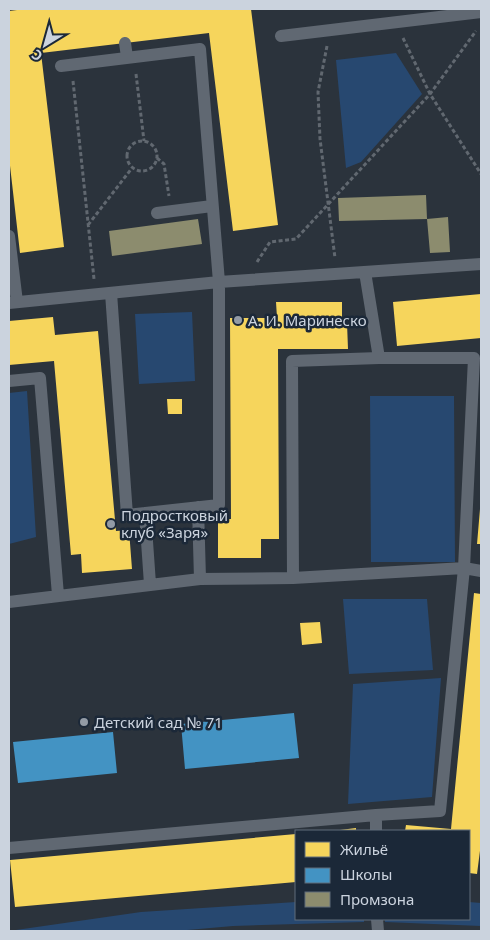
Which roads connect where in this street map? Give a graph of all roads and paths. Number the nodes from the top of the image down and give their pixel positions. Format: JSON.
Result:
{"nodes":[{"id":1,"x":481,"y":12,"type":"edge"},
{"id":2,"x":395,"y":22,"type":"junction"},
{"id":3,"x":481,"y":23,"type":"edge"},
{"id":4,"x":330,"y":30,"type":"junction"},
{"id":5,"x":281,"y":36,"type":"dead end"},
{"id":6,"x":125,"y":43,"type":"dead end"},
{"id":7,"x":131,"y":57,"type":"junction"},
{"id":8,"x":66,"y":66,"type":"joint"},
{"id":9,"x":430,"y":94,"type":"junction"},
{"id":10,"x":144,"y":141,"type":"junction"},
{"id":11,"x":157,"y":158,"type":"junction"},
{"id":12,"x":132,"y":168,"type":"junction"},
{"id":13,"x":481,"y":174,"type":"edge"},
{"id":14,"x":328,"y":205,"type":"junction"},
{"id":15,"x":212,"y":206,"type":"junction"},
{"id":16,"x":172,"y":211,"type":"junction"},
{"id":17,"x":157,"y":213,"type":"dead end"},
{"id":18,"x":88,"y":226,"type":"junction"},
{"id":19,"x":9,"y":236,"type":"edge"},
{"id":20,"x":481,"y":264,"type":"edge"},
{"id":21,"x":366,"y":272,"type":"junction"},
{"id":22,"x":337,"y":274,"type":"junction"},
{"id":23,"x":253,"y":280,"type":"junction"},
{"id":24,"x":219,"y":282,"type":"junction"},
{"id":25,"x":111,"y":293,"type":"junction"},
{"id":26,"x":96,"y":294,"type":"junction"},
{"id":27,"x":13,"y":302,"type":"edge"},
{"id":28,"x":379,"y":358,"type":"junction"},
{"id":29,"x":9,"y":381,"type":"edge"},
{"id":30,"x":198,"y":507,"type":"junction"},
{"id":31,"x":145,"y":512,"type":"junction"},
{"id":32,"x":464,"y":568,"type":"junction"},
{"id":33,"x":481,"y":571,"type":"edge"},
{"id":34,"x":293,"y":578,"type":"junction"},
{"id":35,"x":200,"y":579,"type":"junction"},
{"id":36,"x":150,"y":584,"type":"junction"},
{"id":37,"x":58,"y":595,"type":"junction"},
{"id":38,"x":9,"y":602,"type":"edge"},
{"id":39,"x":376,"y":815,"type":"junction"},
{"id":40,"x":376,"y":830,"type":"edge"},
{"id":41,"x":9,"y":848,"type":"edge"}],
"edges":[{"from":1,"to":2,"type":"lane"},
{"from":2,"to":4,"type":"lane"},
{"from":2,"to":9,"type":"path"},
{"from":3,"to":9,"type":"path"},
{"from":4,"to":5,"type":"lane"},
{"from":4,"to":14,"type":"path"},
{"from":6,"to":7,"type":"lane"},
{"from":7,"to":8,"type":"lane"},
{"from":7,"to":10,"type":"path"},
{"from":7,"to":15,"type":"lane"},
{"from":8,"to":18,"type":"path"},
{"from":9,"to":13,"type":"path"},
{"from":9,"to":14,"type":"path"},
{"from":10,"to":11,"type":"path"},
{"from":10,"to":12,"type":"path"},
{"from":11,"to":12,"type":"path"},
{"from":11,"to":16,"type":"path"},
{"from":12,"to":18,"type":"path"},
{"from":14,"to":22,"type":"path"},
{"from":14,"to":23,"type":"path"},
{"from":15,"to":16,"type":"lane"},
{"from":15,"to":24,"type":"lane"},
{"from":16,"to":17,"type":"lane"},
{"from":18,"to":26,"type":"path"},
{"from":19,"to":27,"type":"lane"},
{"from":20,"to":21,"type":"lane"},
{"from":21,"to":22,"type":"lane"},
{"from":21,"to":28,"type":"lane"},
{"from":22,"to":23,"type":"lane"},
{"from":23,"to":24,"type":"lane"},
{"from":24,"to":25,"type":"lane"},
{"from":24,"to":30,"type":"lane"},
{"from":25,"to":26,"type":"lane"},
{"from":25,"to":31,"type":"lane"},
{"from":26,"to":27,"type":"lane"},
{"from":28,"to":32,"type":"lane"},
{"from":28,"to":34,"type":"lane"},
{"from":29,"to":37,"type":"lane"},
{"from":30,"to":31,"type":"lane"},
{"from":30,"to":35,"type":"lane"},
{"from":31,"to":36,"type":"lane"},
{"from":32,"to":33,"type":"lane"},
{"from":32,"to":34,"type":"lane"},
{"from":32,"to":39,"type":"lane"},
{"from":34,"to":35,"type":"lane"},
{"from":35,"to":36,"type":"lane"},
{"from":36,"to":37,"type":"lane"},
{"from":37,"to":38,"type":"lane"},
{"from":39,"to":40,"type":"lane"},
{"from":39,"to":41,"type":"lane"}]}
